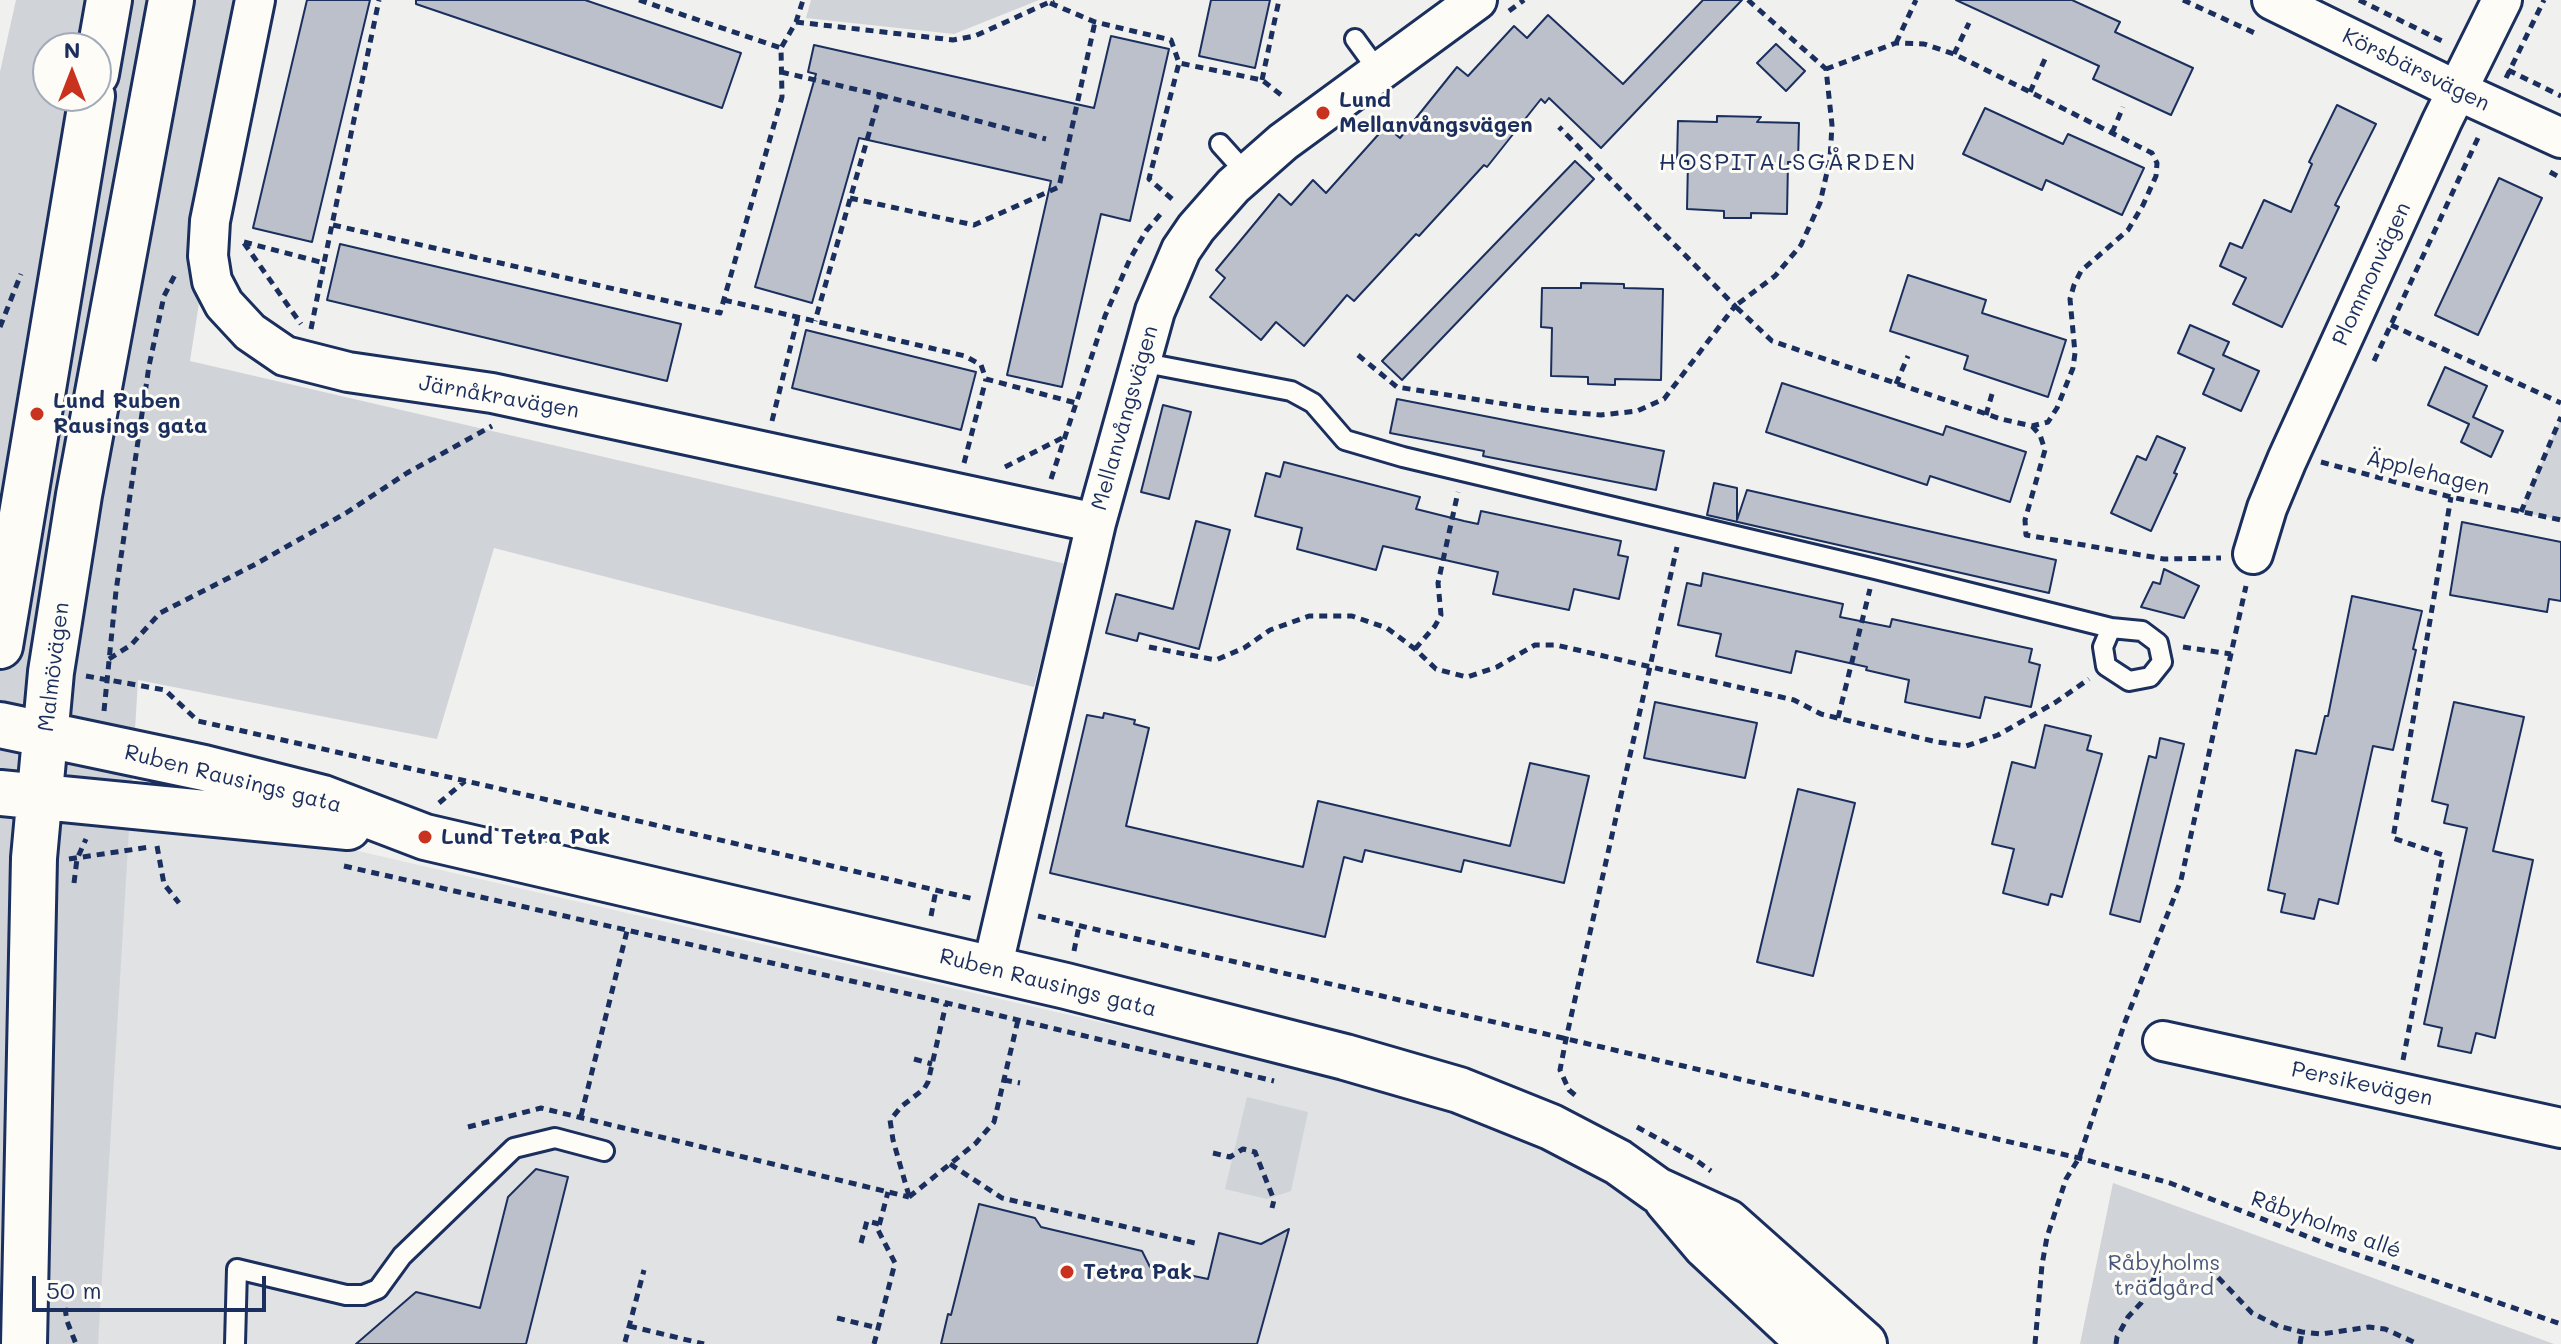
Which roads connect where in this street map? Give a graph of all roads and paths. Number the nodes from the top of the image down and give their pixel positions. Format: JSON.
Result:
{"nodes":[{"id":1,"x":109,"y":0,"type":"edge"},
{"id":2,"x":171,"y":0,"type":"edge"},
{"id":3,"x":255,"y":0,"type":"edge"},
{"id":4,"x":379,"y":0,"type":"edge"},
{"id":5,"x":639,"y":0,"type":"edge"},
{"id":6,"x":803,"y":0,"type":"edge"},
{"id":7,"x":1279,"y":0,"type":"edge"},
{"id":8,"x":1524,"y":0,"type":"edge"},
{"id":9,"x":1748,"y":0,"type":"edge"},
{"id":10,"x":1916,"y":0,"type":"edge"},
{"id":11,"x":2272,"y":0,"type":"edge"},
{"id":12,"x":2502,"y":0,"type":"edge"},
{"id":13,"x":2544,"y":0,"type":"edge"},
{"id":14,"x":1051,"y":1,"type":"edge"},
{"id":15,"x":1488,"y":9,"type":"edge"},
{"id":16,"x":796,"y":22,"type":"junction"},
{"id":17,"x":1095,"y":22,"type":"junction"},
{"id":18,"x":1969,"y":23,"type":"dead end"},
{"id":19,"x":103,"y":32,"type":"edge"},
{"id":20,"x":1355,"y":39,"type":"dead end"},
{"id":21,"x":1896,"y":43,"type":"junction"},
{"id":22,"x":781,"y":48,"type":"junction"},
{"id":23,"x":1954,"y":54,"type":"junction"},
{"id":24,"x":2045,"y":59,"type":"dead end"},
{"id":25,"x":1179,"y":63,"type":"junction"},
{"id":26,"x":1826,"y":69,"type":"junction"},
{"id":27,"x":781,"y":72,"type":"junction"},
{"id":28,"x":1379,"y":72,"type":"junction"},
{"id":29,"x":1262,"y":80,"type":"junction"},
{"id":30,"x":2456,"y":90,"type":"junction"},
{"id":31,"x":2030,"y":92,"type":"junction"},
{"id":32,"x":880,"y":95,"type":"junction"},
{"id":33,"x":1285,"y":98,"type":"dead end"},
{"id":34,"x":2492,"y":106,"type":"junction"},
{"id":35,"x":2123,"y":107,"type":"dead end"},
{"id":36,"x":89,"y":112,"type":"edge"},
{"id":37,"x":1559,"y":127,"type":"dead end"},
{"id":38,"x":2112,"y":133,"type":"junction"},
{"id":39,"x":2561,"y":138,"type":"edge"},
{"id":40,"x":1046,"y":139,"type":"dead end"},
{"id":41,"x":1220,"y":144,"type":"dead end"},
{"id":42,"x":1247,"y":174,"type":"junction"},
{"id":43,"x":850,"y":198,"type":"junction"},
{"id":44,"x":1172,"y":199,"type":"dead end"},
{"id":45,"x":333,"y":225,"type":"junction"},
{"id":46,"x":243,"y":242,"type":"junction"},
{"id":47,"x":223,"y":245,"type":"junction"},
{"id":48,"x":24,"y":261,"type":"dead end"},
{"id":49,"x":324,"y":263,"type":"junction"},
{"id":50,"x":724,"y":300,"type":"junction"},
{"id":51,"x":1735,"y":306,"type":"junction"},
{"id":52,"x":2356,"y":308,"type":"junction"},
{"id":53,"x":798,"y":317,"type":"junction"},
{"id":54,"x":815,"y":321,"type":"junction"},
{"id":55,"x":2392,"y":325,"type":"junction"},
{"id":56,"x":0,"y":327,"type":"edge"},
{"id":57,"x":1358,"y":355,"type":"dead end"},
{"id":58,"x":1908,"y":356,"type":"dead end"},
{"id":59,"x":1140,"y":362,"type":"junction"},
{"id":60,"x":2371,"y":366,"type":"dead end"},
{"id":61,"x":986,"y":379,"type":"junction"},
{"id":62,"x":1896,"y":384,"type":"junction"},
{"id":63,"x":1992,"y":394,"type":"dead end"},
{"id":64,"x":528,"y":401,"type":"junction"},
{"id":65,"x":1076,"y":403,"type":"dead end"},
{"id":66,"x":2561,"y":403,"type":"edge"},
{"id":67,"x":1986,"y":415,"type":"junction"},
{"id":68,"x":2561,"y":417,"type":"edge"},
{"id":69,"x":787,"y":425,"type":"dead end"},
{"id":70,"x":2032,"y":426,"type":"junction"},
{"id":71,"x":1065,"y":436,"type":"dead end"},
{"id":72,"x":2329,"y":449,"type":"dead end"},
{"id":73,"x":2305,"y":461,"type":"junction"},
{"id":74,"x":973,"y":468,"type":"dead end"},
{"id":75,"x":1463,"y":471,"type":"junction"},
{"id":76,"x":994,"y":473,"type":"dead end"},
{"id":77,"x":2451,"y":497,"type":"junction"},
{"id":78,"x":2521,"y":512,"type":"junction"},
{"id":79,"x":2561,"y":520,"type":"edge"},
{"id":80,"x":1096,"y":523,"type":"junction"},
{"id":81,"x":1682,"y":523,"type":"junction"},
{"id":82,"x":2253,"y":554,"type":"junction"},
{"id":83,"x":1875,"y":569,"type":"junction"},
{"id":84,"x":2111,"y":628,"type":"junction"},
{"id":85,"x":2158,"y":643,"type":"junction"},
{"id":86,"x":0,"y":646,"type":"edge"},
{"id":87,"x":1149,"y":647,"type":"dead end"},
{"id":88,"x":1415,"y":649,"type":"junction"},
{"id":89,"x":2231,"y":654,"type":"junction"},
{"id":90,"x":108,"y":659,"type":"junction"},
{"id":91,"x":1649,"y":665,"type":"junction"},
{"id":92,"x":2106,"y":666,"type":"junction"},
{"id":93,"x":1838,"y":718,"type":"junction"},
{"id":94,"x":0,"y":725,"type":"edge"},
{"id":95,"x":45,"y":733,"type":"junction"},
{"id":96,"x":466,"y":781,"type":"junction"},
{"id":97,"x":20,"y":795,"type":"edge"},
{"id":98,"x":428,"y":820,"type":"junction"},
{"id":99,"x":171,"y":844,"type":"dead end"},
{"id":100,"x":157,"y":846,"type":"junction"},
{"id":101,"x":77,"y":859,"type":"dead end"},
{"id":102,"x":342,"y":866,"type":"dead end"},
{"id":103,"x":179,"y":903,"type":"dead end"},
{"id":104,"x":1006,"y":908,"type":"junction"},
{"id":105,"x":627,"y":931,"type":"junction"},
{"id":106,"x":992,"y":969,"type":"junction"},
{"id":107,"x":1582,"y":972,"type":"dead end"},
{"id":108,"x":946,"y":1004,"type":"junction"},
{"id":109,"x":1018,"y":1020,"type":"junction"},
{"id":110,"x":2163,"y":1041,"type":"dead end"},
{"id":111,"x":914,"y":1059,"type":"dead end"},
{"id":112,"x":932,"y":1064,"type":"junction"},
{"id":113,"x":1004,"y":1080,"type":"junction"},
{"id":114,"x":1020,"y":1083,"type":"dead end"},
{"id":115,"x":1284,"y":1083,"type":"dead end"},
{"id":116,"x":2397,"y":1092,"type":"junction"},
{"id":117,"x":581,"y":1116,"type":"junction"},
{"id":118,"x":468,"y":1127,"type":"dead end"},
{"id":119,"x":2561,"y":1128,"type":"edge"},
{"id":120,"x":604,"y":1151,"type":"dead end"},
{"id":121,"x":1213,"y":1153,"type":"dead end"},
{"id":122,"x":2079,"y":1158,"type":"junction"},
{"id":123,"x":950,"y":1164,"type":"junction"},
{"id":124,"x":1657,"y":1190,"type":"junction"},
{"id":125,"x":888,"y":1192,"type":"junction"},
{"id":126,"x":909,"y":1197,"type":"junction"},
{"id":127,"x":1272,"y":1208,"type":"dead end"},
{"id":128,"x":879,"y":1224,"type":"junction"},
{"id":129,"x":861,"y":1243,"type":"dead end"},
{"id":130,"x":1199,"y":1244,"type":"dead end"},
{"id":131,"x":644,"y":1270,"type":"dead end"},
{"id":132,"x":837,"y":1318,"type":"dead end"},
{"id":133,"x":2561,"y":1324,"type":"edge"},
{"id":134,"x":629,"y":1326,"type":"junction"},
{"id":135,"x":878,"y":1328,"type":"junction"},
{"id":136,"x":2302,"y":1332,"type":"junction"},
{"id":137,"x":625,"y":1342,"type":"edge"},
{"id":138,"x":24,"y":1344,"type":"edge"},
{"id":139,"x":235,"y":1344,"type":"edge"},
{"id":140,"x":704,"y":1344,"type":"edge"},
{"id":141,"x":874,"y":1344,"type":"edge"},
{"id":142,"x":1811,"y":1344,"type":"edge"},
{"id":143,"x":1864,"y":1344,"type":"edge"},
{"id":144,"x":2035,"y":1344,"type":"edge"},
{"id":145,"x":2116,"y":1344,"type":"edge"},
{"id":146,"x":2300,"y":1344,"type":"edge"},
{"id":147,"x":2418,"y":1344,"type":"edge"}],
"edges":[{"from":1,"to":19,"type":"main road"},
{"from":2,"to":95,"type":"main road","name":"Malmövägen"},
{"from":3,"to":47,"type":"street","name":"Järnåkravägen"},
{"from":4,"to":45,"type":"path"},
{"from":5,"to":22,"type":"path"},
{"from":6,"to":16,"type":"path"},
{"from":7,"to":29,"type":"path"},
{"from":8,"to":15,"type":"path"},
{"from":9,"to":26,"type":"path"},
{"from":10,"to":21,"type":"path"},
{"from":11,"to":30,"type":"street","name":"Körsbärsvägen"},
{"from":12,"to":30,"type":"street","name":"Plommonvägen"},
{"from":13,"to":34,"type":"path"},
{"from":14,"to":16,"type":"path"},
{"from":14,"to":17,"type":"path"},
{"from":15,"to":28,"type":"street","name":"Mellanvångsvägen"},
{"from":16,"to":22,"type":"path"},
{"from":17,"to":25,"type":"path"},
{"from":17,"to":43,"type":"path"},
{"from":18,"to":23,"type":"path"},
{"from":20,"to":28,"type":"lane"},
{"from":21,"to":23,"type":"path"},
{"from":21,"to":26,"type":"path"},
{"from":22,"to":27,"type":"path"},
{"from":23,"to":31,"type":"path"},
{"from":24,"to":31,"type":"path"},
{"from":25,"to":29,"type":"path"},
{"from":25,"to":44,"type":"path"},
{"from":26,"to":51,"type":"path"},
{"from":27,"to":32,"type":"path"},
{"from":27,"to":50,"type":"path"},
{"from":28,"to":42,"type":"street","name":"Mellanvångsvägen"},
{"from":29,"to":33,"type":"path"},
{"from":30,"to":34,"type":"street","name":"Körsbärsvägen"},
{"from":30,"to":52,"type":"street","name":"Plommonvägen"},
{"from":31,"to":38,"type":"path"},
{"from":32,"to":40,"type":"path"},
{"from":32,"to":43,"type":"path"},
{"from":34,"to":39,"type":"street","name":"Körsbärsvägen"},
{"from":34,"to":55,"type":"path"},
{"from":35,"to":38,"type":"path"},
{"from":36,"to":86,"type":"main road"},
{"from":37,"to":51,"type":"path"},
{"from":38,"to":70,"type":"path"},
{"from":41,"to":42,"type":"lane"},
{"from":42,"to":59,"type":"street","name":"Mellanvångsvägen"},
{"from":43,"to":54,"type":"path"},
{"from":45,"to":49,"type":"path"},
{"from":45,"to":50,"type":"path"},
{"from":46,"to":47,"type":"path"},
{"from":46,"to":49,"type":"path"},
{"from":46,"to":49,"type":"path"},
{"from":47,"to":64,"type":"street","name":"Järnåkravägen"},
{"from":47,"to":90,"type":"path"},
{"from":48,"to":56,"type":"path"},
{"from":50,"to":53,"type":"path"},
{"from":51,"to":57,"type":"path"},
{"from":51,"to":62,"type":"path"},
{"from":52,"to":55,"type":"path"},
{"from":52,"to":73,"type":"street","name":"Plommonvägen"},
{"from":53,"to":54,"type":"path"},
{"from":53,"to":69,"type":"path"},
{"from":54,"to":61,"type":"path"},
{"from":55,"to":60,"type":"path"},
{"from":55,"to":66,"type":"path"},
{"from":58,"to":62,"type":"path"},
{"from":59,"to":75,"type":"lane"},
{"from":59,"to":80,"type":"street","name":"Mellanvångsvägen"},
{"from":61,"to":65,"type":"path"},
{"from":61,"to":74,"type":"path"},
{"from":62,"to":67,"type":"path"},
{"from":63,"to":67,"type":"path"},
{"from":64,"to":80,"type":"street","name":"Järnåkravägen"},
{"from":64,"to":90,"type":"path"},
{"from":67,"to":70,"type":"path"},
{"from":68,"to":78,"type":"path"},
{"from":70,"to":82,"type":"path"},
{"from":71,"to":76,"type":"path"},
{"from":72,"to":73,"type":"path"},
{"from":73,"to":77,"type":"path","name":"Äpplehagen"},
{"from":73,"to":82,"type":"street","name":"Plommonvägen"},
{"from":75,"to":81,"type":"lane"},
{"from":75,"to":88,"type":"path"},
{"from":77,"to":78,"type":"path","name":"Äpplehagen"},
{"from":77,"to":116,"type":"path"},
{"from":78,"to":79,"type":"path","name":"Äpplehagen"},
{"from":80,"to":104,"type":"street","name":"Mellanvångsvägen"},
{"from":81,"to":83,"type":"lane"},
{"from":81,"to":91,"type":"path"},
{"from":82,"to":89,"type":"path"},
{"from":83,"to":84,"type":"lane"},
{"from":83,"to":93,"type":"path"},
{"from":84,"to":85,"type":"lane"},
{"from":84,"to":92,"type":"lane"},
{"from":85,"to":89,"type":"path"},
{"from":85,"to":92,"type":"lane"},
{"from":87,"to":88,"type":"path"},
{"from":88,"to":91,"type":"path"},
{"from":89,"to":122,"type":"path"},
{"from":90,"to":96,"type":"path","name":"Råbyholms allé"},
{"from":91,"to":93,"type":"path"},
{"from":91,"to":107,"type":"path"},
{"from":92,"to":93,"type":"path"},
{"from":94,"to":95,"type":"main road","name":"Ruben Rausings gata"},
{"from":95,"to":97,"type":"main road","name":"Malmövägen"},
{"from":95,"to":98,"type":"main road","name":"Ruben Rausings gata"},
{"from":96,"to":98,"type":"path"},
{"from":96,"to":104,"type":"path","name":"Råbyholms allé"},
{"from":97,"to":98,"type":"main road","name":"Ruben Rausings gata"},
{"from":97,"to":138,"type":"main road","name":"Malmövägen"},
{"from":98,"to":106,"type":"main road","name":"Ruben Rausings gata"},
{"from":99,"to":100,"type":"path"},
{"from":100,"to":101,"type":"path"},
{"from":100,"to":103,"type":"path"},
{"from":102,"to":105,"type":"path"},
{"from":104,"to":106,"type":"street","name":"Mellanvångsvägen"},
{"from":104,"to":122,"type":"path","name":"Råbyholms allé"},
{"from":105,"to":108,"type":"path"},
{"from":105,"to":117,"type":"path"},
{"from":106,"to":124,"type":"main road","name":"Ruben Rausings gata"},
{"from":108,"to":109,"type":"path"},
{"from":108,"to":112,"type":"path"},
{"from":109,"to":113,"type":"path"},
{"from":109,"to":115,"type":"path"},
{"from":110,"to":116,"type":"street","name":"Persikevägen"},
{"from":111,"to":112,"type":"path"},
{"from":112,"to":126,"type":"path"},
{"from":113,"to":114,"type":"path"},
{"from":113,"to":123,"type":"path"},
{"from":116,"to":119,"type":"street","name":"Persikevägen"},
{"from":117,"to":118,"type":"path"},
{"from":117,"to":125,"type":"path"},
{"from":120,"to":139,"type":"lane"},
{"from":121,"to":127,"type":"path"},
{"from":122,"to":133,"type":"path","name":"Råbyholms allé"},
{"from":122,"to":144,"type":"path"},
{"from":123,"to":126,"type":"path"},
{"from":123,"to":130,"type":"path"},
{"from":124,"to":142,"type":"main road","name":"Ruben Rausings gata"},
{"from":124,"to":143,"type":"main road","name":"Ruben Rausings gata"},
{"from":125,"to":126,"type":"path"},
{"from":125,"to":128,"type":"path"},
{"from":128,"to":129,"type":"path"},
{"from":128,"to":135,"type":"path"},
{"from":131,"to":134,"type":"path"},
{"from":132,"to":135,"type":"path"},
{"from":134,"to":137,"type":"path"},
{"from":134,"to":140,"type":"path"},
{"from":135,"to":141,"type":"path"},
{"from":136,"to":145,"type":"path"},
{"from":136,"to":146,"type":"path"},
{"from":136,"to":147,"type":"path"}]}
